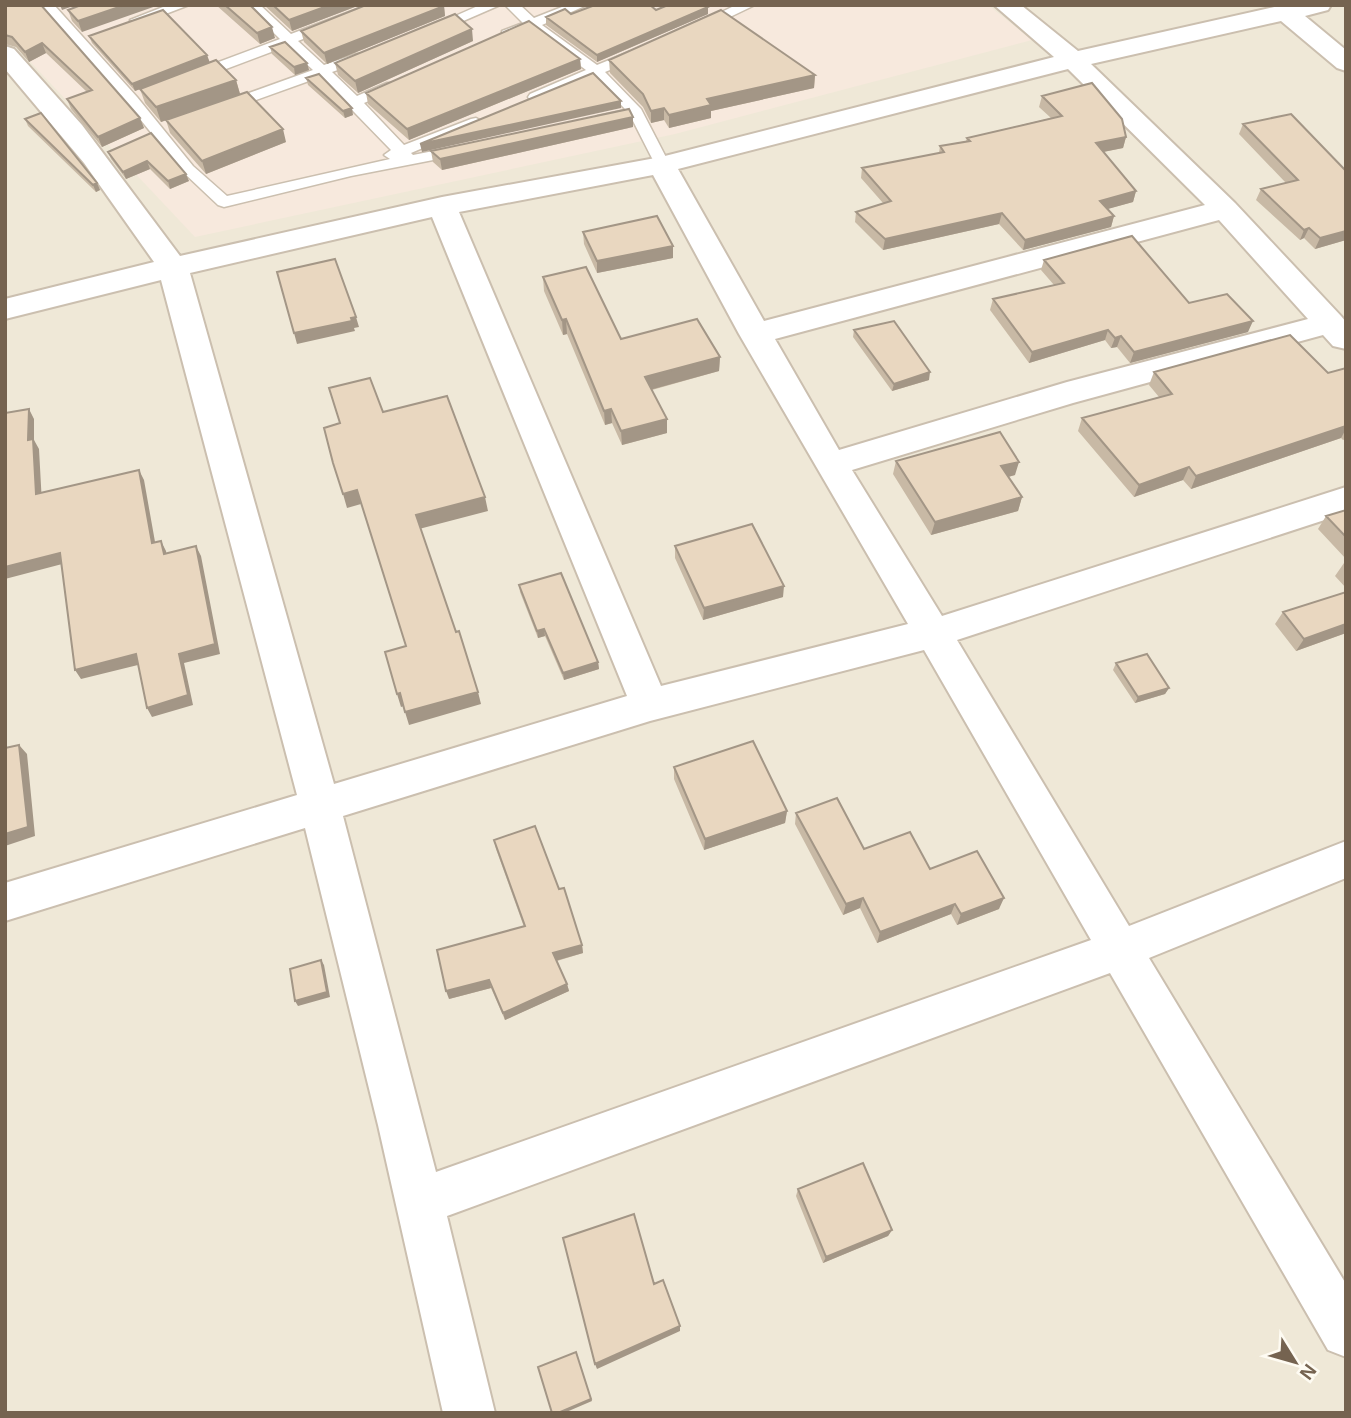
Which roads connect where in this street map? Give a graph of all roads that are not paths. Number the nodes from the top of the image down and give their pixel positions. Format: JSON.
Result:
{"nodes":[{"id":1,"x":46,"y":5,"type":"edge"},
{"id":2,"x":182,"y":5,"type":"edge"},
{"id":3,"x":252,"y":5,"type":"edge"},
{"id":4,"x":381,"y":5,"type":"edge"},
{"id":5,"x":493,"y":5,"type":"edge"},
{"id":6,"x":512,"y":5,"type":"edge"},
{"id":7,"x":580,"y":5,"type":"edge"},
{"id":8,"x":748,"y":5,"type":"edge"},
{"id":9,"x":1006,"y":5,"type":"edge"},
{"id":10,"x":1319,"y":5,"type":"edge"},
{"id":11,"x":1286,"y":12,"type":"junction"},
{"id":12,"x":531,"y":23,"type":"junction"},
{"id":13,"x":117,"y":27,"type":"edge"},
{"id":14,"x":685,"y":33,"type":"edge"},
{"id":15,"x":420,"y":34,"type":"edge"},
{"id":16,"x":288,"y":40,"type":"junction"},
{"id":17,"x":493,"y":40,"type":"edge"},
{"id":18,"x":647,"y":49,"type":"edge"},
{"id":19,"x":371,"y":53,"type":"edge"},
{"id":20,"x":5,"y":54,"type":"edge"},
{"id":21,"x":1073,"y":60,"type":"junction"},
{"id":22,"x":1346,"y":64,"type":"edge"},
{"id":23,"x":596,"y":71,"type":"junction"},
{"id":24,"x":322,"y":72,"type":"junction"},
{"id":25,"x":184,"y":80,"type":"edge"},
{"id":26,"x":405,"y":80,"type":"edge"},
{"id":27,"x":355,"y":102,"type":"junction"},
{"id":28,"x":525,"y":102,"type":"edge"},
{"id":29,"x":636,"y":112,"type":"junction"},
{"id":30,"x":207,"y":113,"type":"edge"},
{"id":31,"x":488,"y":117,"type":"edge"},
{"id":32,"x":583,"y":124,"type":"edge"},
{"id":33,"x":477,"y":147,"type":"edge"},
{"id":34,"x":405,"y":157,"type":"junction"},
{"id":35,"x":662,"y":165,"type":"junction"},
{"id":36,"x":442,"y":206,"type":"junction"},
{"id":37,"x":1225,"y":209,"type":"junction"},
{"id":38,"x":173,"y":267,"type":"junction"},
{"id":39,"x":5,"y":309,"type":"edge"},
{"id":40,"x":1338,"y":332,"type":"edge"},
{"id":41,"x":755,"y":334,"type":"junction"},
{"id":42,"x":832,"y":464,"type":"junction"},
{"id":43,"x":1346,"y":500,"type":"edge"},
{"id":44,"x":933,"y":633,"type":"junction"},
{"id":45,"x":650,"y":705,"type":"junction"},
{"id":46,"x":318,"y":807,"type":"junction"},
{"id":47,"x":1346,"y":859,"type":"edge"},
{"id":48,"x":5,"y":902,"type":"edge"},
{"id":49,"x":1119,"y":950,"type":"junction"},
{"id":50,"x":421,"y":1201,"type":"junction"},
{"id":51,"x":1346,"y":1332,"type":"edge"},
{"id":52,"x":469,"y":1413,"type":"edge"}],
"edges":[{"from":1,"to":34,"type":"lane"},
{"from":2,"to":13,"type":"lane"},
{"from":3,"to":16,"type":"lane"},
{"from":4,"to":16,"type":"lane"},
{"from":5,"to":15,"type":"lane"},
{"from":6,"to":12,"type":"lane"},
{"from":7,"to":12,"type":"lane"},
{"from":8,"to":14,"type":"lane"},
{"from":9,"to":21,"type":"street"},
{"from":10,"to":11,"type":"street"},
{"from":11,"to":21,"type":"street"},
{"from":11,"to":22,"type":"street"},
{"from":12,"to":17,"type":"lane"},
{"from":12,"to":23,"type":"lane"},
{"from":16,"to":24,"type":"lane"},
{"from":16,"to":25,"type":"lane"},
{"from":18,"to":23,"type":"lane"},
{"from":19,"to":24,"type":"lane"},
{"from":20,"to":38,"type":"street"},
{"from":21,"to":35,"type":"street"},
{"from":21,"to":37,"type":"street"},
{"from":23,"to":28,"type":"lane"},
{"from":23,"to":29,"type":"lane"},
{"from":24,"to":27,"type":"lane"},
{"from":24,"to":30,"type":"lane"},
{"from":26,"to":27,"type":"lane"},
{"from":27,"to":34,"type":"lane"},
{"from":29,"to":32,"type":"lane"},
{"from":29,"to":35,"type":"lane"},
{"from":31,"to":34,"type":"lane"},
{"from":33,"to":34,"type":"lane"},
{"from":35,"to":36,"type":"street"},
{"from":35,"to":41,"type":"street"},
{"from":36,"to":38,"type":"street"},
{"from":36,"to":45,"type":"street"},
{"from":37,"to":40,"type":"street"},
{"from":37,"to":41,"type":"street"},
{"from":38,"to":39,"type":"street"},
{"from":38,"to":46,"type":"street"},
{"from":40,"to":42,"type":"street"},
{"from":41,"to":42,"type":"street"},
{"from":42,"to":44,"type":"street"},
{"from":43,"to":44,"type":"street"},
{"from":44,"to":45,"type":"street"},
{"from":44,"to":49,"type":"street"},
{"from":45,"to":46,"type":"street"},
{"from":46,"to":48,"type":"street"},
{"from":46,"to":50,"type":"street"},
{"from":47,"to":49,"type":"street"},
{"from":49,"to":50,"type":"street"},
{"from":49,"to":51,"type":"street"},
{"from":50,"to":52,"type":"street"}]}
